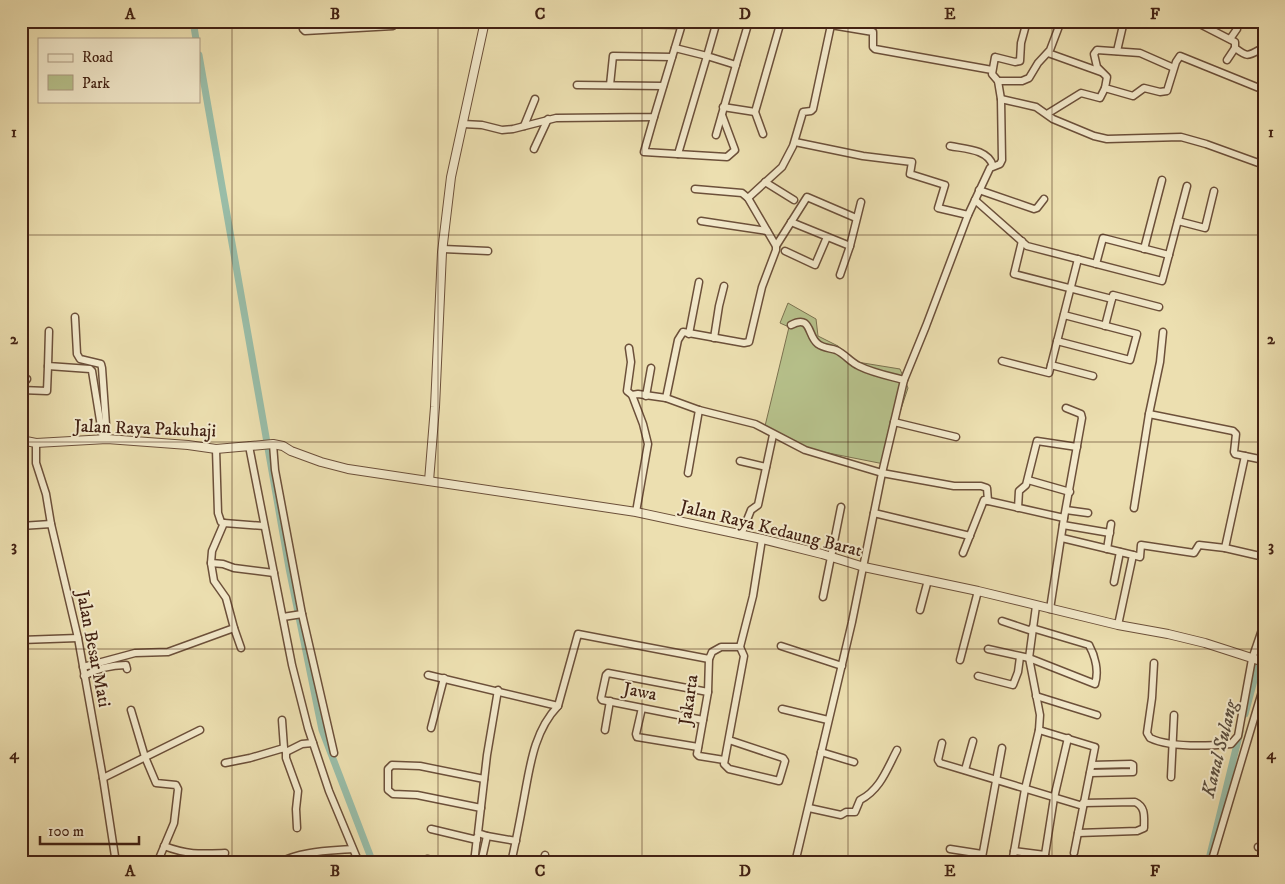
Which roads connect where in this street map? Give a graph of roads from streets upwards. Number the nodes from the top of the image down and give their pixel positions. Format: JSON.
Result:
{"nodes":[{"id":1,"x":302,"y":21,"type":"edge"},
{"id":2,"x":334,"y":21,"type":"edge"},
{"id":3,"x":396,"y":21,"type":"edge"},
{"id":4,"x":485,"y":21,"type":"edge"},
{"id":5,"x":514,"y":21,"type":"edge"},
{"id":6,"x":717,"y":21,"type":"edge"},
{"id":7,"x":750,"y":21,"type":"edge"},
{"id":8,"x":781,"y":21,"type":"edge"},
{"id":9,"x":809,"y":21,"type":"edge"},
{"id":10,"x":1028,"y":21,"type":"edge"},
{"id":11,"x":1038,"y":21,"type":"edge"},
{"id":12,"x":1061,"y":21,"type":"edge"},
{"id":13,"x":1124,"y":21,"type":"edge"},
{"id":14,"x":1194,"y":21,"type":"edge"},
{"id":15,"x":1236,"y":21,"type":"edge"},
{"id":16,"x":646,"y":23,"type":"edge"},
{"id":17,"x":682,"y":23,"type":"edge"},
{"id":18,"x":366,"y":24,"type":"edge"},
{"id":19,"x":631,"y":24,"type":"dead end"},
{"id":20,"x":831,"y":25,"type":"junction"},
{"id":21,"x":335,"y":30,"type":"junction"},
{"id":22,"x":1230,"y":39,"type":"junction"},
{"id":23,"x":675,"y":48,"type":"junction"},
{"id":24,"x":1235,"y":48,"type":"junction"},
{"id":25,"x":1117,"y":51,"type":"junction"},
{"id":26,"x":1264,"y":51,"type":"edge"},
{"id":27,"x":1048,"y":53,"type":"junction"},
{"id":28,"x":707,"y":56,"type":"junction"},
{"id":29,"x":672,"y":57,"type":"junction"},
{"id":30,"x":1227,"y":60,"type":"dead end"},
{"id":31,"x":736,"y":65,"type":"junction"},
{"id":32,"x":1174,"y":68,"type":"junction"},
{"id":33,"x":992,"y":70,"type":"junction"},
{"id":34,"x":1102,"y":72,"type":"junction"},
{"id":35,"x":998,"y":81,"type":"junction"},
{"id":36,"x":576,"y":85,"type":"dead end"},
{"id":37,"x":610,"y":85,"type":"junction"},
{"id":38,"x":663,"y":86,"type":"junction"},
{"id":39,"x":1105,"y":88,"type":"junction"},
{"id":40,"x":1264,"y":90,"type":"edge"},
{"id":41,"x":534,"y":99,"type":"dead end"},
{"id":42,"x":1001,"y":99,"type":"junction"},
{"id":43,"x":723,"y":107,"type":"junction"},
{"id":44,"x":756,"y":112,"type":"junction"},
{"id":45,"x":1047,"y":114,"type":"junction"},
{"id":46,"x":722,"y":115,"type":"junction"},
{"id":47,"x":654,"y":117,"type":"junction"},
{"id":48,"x":548,"y":119,"type":"junction"},
{"id":49,"x":463,"y":124,"type":"junction"},
{"id":50,"x":524,"y":126,"type":"junction"},
{"id":51,"x":763,"y":134,"type":"dead end"},
{"id":52,"x":716,"y":135,"type":"dead end"},
{"id":53,"x":794,"y":142,"type":"junction"},
{"id":54,"x":950,"y":146,"type":"dead end"},
{"id":55,"x":534,"y":149,"type":"dead end"},
{"id":56,"x":678,"y":154,"type":"junction"},
{"id":57,"x":1264,"y":165,"type":"edge"},
{"id":58,"x":993,"y":166,"type":"junction"},
{"id":59,"x":1162,"y":180,"type":"dead end"},
{"id":60,"x":765,"y":182,"type":"junction"},
{"id":61,"x":1187,"y":186,"type":"dead end"},
{"id":62,"x":695,"y":189,"type":"dead end"},
{"id":63,"x":979,"y":190,"type":"junction"},
{"id":64,"x":1214,"y":190,"type":"dead end"},
{"id":65,"x":748,"y":198,"type":"junction"},
{"id":66,"x":1044,"y":199,"type":"dead end"},
{"id":67,"x":794,"y":200,"type":"dead end"},
{"id":68,"x":975,"y":200,"type":"junction"},
{"id":69,"x":861,"y":202,"type":"dead end"},
{"id":70,"x":968,"y":215,"type":"junction"},
{"id":71,"x":856,"y":218,"type":"junction"},
{"id":72,"x":701,"y":221,"type":"dead end"},
{"id":73,"x":1178,"y":221,"type":"junction"},
{"id":74,"x":791,"y":222,"type":"junction"},
{"id":75,"x":767,"y":231,"type":"junction"},
{"id":76,"x":827,"y":237,"type":"junction"},
{"id":77,"x":1022,"y":241,"type":"junction"},
{"id":78,"x":776,"y":246,"type":"junction"},
{"id":79,"x":850,"y":246,"type":"junction"},
{"id":80,"x":443,"y":248,"type":"junction"},
{"id":81,"x":1144,"y":249,"type":"junction"},
{"id":82,"x":488,"y":251,"type":"dead end"},
{"id":83,"x":785,"y":251,"type":"dead end"},
{"id":84,"x":1169,"y":256,"type":"junction"},
{"id":85,"x":1078,"y":259,"type":"junction"},
{"id":86,"x":1096,"y":264,"type":"junction"},
{"id":87,"x":840,"y":274,"type":"dead end"},
{"id":88,"x":699,"y":282,"type":"dead end"},
{"id":89,"x":724,"y":286,"type":"dead end"},
{"id":90,"x":1071,"y":288,"type":"junction"},
{"id":91,"x":1112,"y":299,"type":"junction"},
{"id":92,"x":1158,"y":307,"type":"dead end"},
{"id":93,"x":1064,"y":315,"type":"junction"},
{"id":94,"x":75,"y":317,"type":"dead end"},
{"id":95,"x":791,"y":325,"type":"dead end"},
{"id":96,"x":1105,"y":326,"type":"junction"},
{"id":97,"x":49,"y":331,"type":"dead end"},
{"id":98,"x":1163,"y":332,"type":"dead end"},
{"id":99,"x":689,"y":334,"type":"junction"},
{"id":100,"x":714,"y":338,"type":"junction"},
{"id":101,"x":1057,"y":341,"type":"junction"},
{"id":102,"x":629,"y":348,"type":"dead end"},
{"id":103,"x":1002,"y":360,"type":"dead end"},
{"id":104,"x":1050,"y":365,"type":"junction"},
{"id":105,"x":48,"y":366,"type":"junction"},
{"id":106,"x":651,"y":368,"type":"dead end"},
{"id":107,"x":1093,"y":376,"type":"dead end"},
{"id":108,"x":28,"y":380,"type":"dead end"},
{"id":109,"x":904,"y":380,"type":"junction"},
{"id":110,"x":21,"y":386,"type":"edge"},
{"id":111,"x":21,"y":390,"type":"edge"},
{"id":112,"x":632,"y":395,"type":"junction"},
{"id":113,"x":646,"y":396,"type":"junction"},
{"id":114,"x":666,"y":398,"type":"junction"},
{"id":115,"x":1066,"y":408,"type":"dead end"},
{"id":116,"x":699,"y":410,"type":"junction"},
{"id":117,"x":1149,"y":414,"type":"junction"},
{"id":118,"x":894,"y":422,"type":"junction"},
{"id":119,"x":773,"y":435,"type":"junction"},
{"id":120,"x":956,"y":437,"type":"dead end"},
{"id":121,"x":105,"y":439,"type":"junction"},
{"id":122,"x":21,"y":440,"type":"edge"},
{"id":123,"x":36,"y":442,"type":"junction"},
{"id":124,"x":270,"y":444,"type":"junction"},
{"id":125,"x":252,"y":446,"type":"junction"},
{"id":126,"x":1076,"y":448,"type":"junction"},
{"id":127,"x":216,"y":449,"type":"junction"},
{"id":128,"x":1245,"y":456,"type":"junction"},
{"id":129,"x":740,"y":460,"type":"dead end"},
{"id":130,"x":1264,"y":460,"type":"edge"},
{"id":131,"x":766,"y":466,"type":"junction"},
{"id":132,"x":688,"y":473,"type":"dead end"},
{"id":133,"x":882,"y":474,"type":"junction"},
{"id":134,"x":1028,"y":480,"type":"junction"},
{"id":135,"x":429,"y":481,"type":"junction"},
{"id":136,"x":1070,"y":492,"type":"junction"},
{"id":137,"x":988,"y":501,"type":"junction"},
{"id":138,"x":841,"y":507,"type":"dead end"},
{"id":139,"x":1018,"y":508,"type":"junction"},
{"id":140,"x":1134,"y":508,"type":"dead end"},
{"id":141,"x":1066,"y":510,"type":"junction"},
{"id":142,"x":636,"y":512,"type":"junction"},
{"id":143,"x":874,"y":513,"type":"junction"},
{"id":144,"x":1088,"y":513,"type":"dead end"},
{"id":145,"x":1064,"y":518,"type":"junction"},
{"id":146,"x":51,"y":524,"type":"junction"},
{"id":147,"x":224,"y":524,"type":"junction"},
{"id":148,"x":1111,"y":524,"type":"dead end"},
{"id":149,"x":1063,"y":525,"type":"junction"},
{"id":150,"x":21,"y":526,"type":"edge"},
{"id":151,"x":264,"y":526,"type":"junction"},
{"id":152,"x":1110,"y":533,"type":"junction"},
{"id":153,"x":741,"y":534,"type":"junction"},
{"id":154,"x":970,"y":536,"type":"junction"},
{"id":155,"x":1062,"y":538,"type":"junction"},
{"id":156,"x":762,"y":539,"type":"junction"},
{"id":157,"x":1225,"y":548,"type":"junction"},
{"id":158,"x":1106,"y":549,"type":"junction"},
{"id":159,"x":1120,"y":552,"type":"junction"},
{"id":160,"x":964,"y":553,"type":"dead end"},
{"id":161,"x":1133,"y":555,"type":"junction"},
{"id":162,"x":831,"y":556,"type":"junction"},
{"id":163,"x":1264,"y":556,"type":"edge"},
{"id":164,"x":212,"y":563,"type":"junction"},
{"id":165,"x":864,"y":567,"type":"junction"},
{"id":166,"x":274,"y":573,"type":"junction"},
{"id":167,"x":928,"y":580,"type":"junction"},
{"id":168,"x":1114,"y":582,"type":"dead end"},
{"id":169,"x":978,"y":591,"type":"junction"},
{"id":170,"x":823,"y":597,"type":"dead end"},
{"id":171,"x":1036,"y":606,"type":"junction"},
{"id":172,"x":1050,"y":609,"type":"junction"},
{"id":173,"x":920,"y":610,"type":"dead end"},
{"id":174,"x":301,"y":614,"type":"junction"},
{"id":175,"x":285,"y":617,"type":"junction"},
{"id":176,"x":1002,"y":621,"type":"dead end"},
{"id":177,"x":1264,"y":624,"type":"edge"},
{"id":178,"x":1118,"y":625,"type":"junction"},
{"id":179,"x":234,"y":628,"type":"junction"},
{"id":180,"x":1032,"y":629,"type":"junction"},
{"id":181,"x":78,"y":638,"type":"junction"},
{"id":182,"x":21,"y":640,"type":"edge"},
{"id":183,"x":781,"y":646,"type":"dead end"},
{"id":184,"x":740,"y":647,"type":"junction"},
{"id":185,"x":241,"y":648,"type":"dead end"},
{"id":186,"x":988,"y":649,"type":"dead end"},
{"id":187,"x":1020,"y":656,"type":"junction"},
{"id":188,"x":1029,"y":658,"type":"junction"},
{"id":189,"x":709,"y":659,"type":"junction"},
{"id":190,"x":960,"y":660,"type":"dead end"},
{"id":191,"x":1258,"y":661,"type":"edge"},
{"id":192,"x":1154,"y":663,"type":"dead end"},
{"id":193,"x":842,"y":666,"type":"junction"},
{"id":194,"x":83,"y":667,"type":"junction"},
{"id":195,"x":127,"y":669,"type":"dead end"},
{"id":196,"x":428,"y":675,"type":"dead end"},
{"id":197,"x":84,"y":676,"type":"junction"},
{"id":198,"x":978,"y":676,"type":"dead end"},
{"id":199,"x":444,"y":678,"type":"junction"},
{"id":200,"x":1264,"y":685,"type":"edge"},
{"id":201,"x":498,"y":690,"type":"junction"},
{"id":202,"x":708,"y":692,"type":"junction"},
{"id":203,"x":1036,"y":696,"type":"junction"},
{"id":204,"x":610,"y":701,"type":"junction"},
{"id":205,"x":558,"y":706,"type":"junction"},
{"id":206,"x":642,"y":708,"type":"junction"},
{"id":207,"x":782,"y":709,"type":"dead end"},
{"id":208,"x":131,"y":710,"type":"dead end"},
{"id":209,"x":1097,"y":715,"type":"dead end"},
{"id":210,"x":1174,"y":715,"type":"dead end"},
{"id":211,"x":282,"y":720,"type":"dead end"},
{"id":212,"x":703,"y":720,"type":"junction"},
{"id":213,"x":828,"y":720,"type":"junction"},
{"id":214,"x":431,"y":728,"type":"dead end"},
{"id":215,"x":200,"y":730,"type":"dead end"},
{"id":216,"x":605,"y":730,"type":"dead end"},
{"id":217,"x":1039,"y":730,"type":"junction"},
{"id":218,"x":1068,"y":738,"type":"junction"},
{"id":219,"x":729,"y":740,"type":"junction"},
{"id":220,"x":974,"y":741,"type":"dead end"},
{"id":221,"x":313,"y":743,"type":"junction"},
{"id":222,"x":942,"y":743,"type":"dead end"},
{"id":223,"x":1172,"y":743,"type":"junction"},
{"id":224,"x":698,"y":747,"type":"junction"},
{"id":225,"x":1002,"y":748,"type":"dead end"},
{"id":226,"x":285,"y":750,"type":"junction"},
{"id":227,"x":897,"y":750,"type":"dead end"},
{"id":228,"x":821,"y":752,"type":"junction"},
{"id":229,"x":334,"y":753,"type":"dead end"},
{"id":230,"x":145,"y":757,"type":"junction"},
{"id":231,"x":724,"y":760,"type":"junction"},
{"id":232,"x":225,"y":762,"type":"dead end"},
{"id":233,"x":854,"y":762,"type":"dead end"},
{"id":234,"x":1092,"y":765,"type":"junction"},
{"id":235,"x":966,"y":770,"type":"junction"},
{"id":236,"x":1090,"y":773,"type":"junction"},
{"id":237,"x":1171,"y":777,"type":"dead end"},
{"id":238,"x":103,"y":778,"type":"junction"},
{"id":239,"x":484,"y":779,"type":"junction"},
{"id":240,"x":996,"y":779,"type":"junction"},
{"id":241,"x":1025,"y":789,"type":"junction"},
{"id":242,"x":1054,"y":798,"type":"junction"},
{"id":243,"x":1083,"y":805,"type":"junction"},
{"id":244,"x":481,"y":808,"type":"junction"},
{"id":245,"x":809,"y":808,"type":"junction"},
{"id":246,"x":297,"y":828,"type":"dead end"},
{"id":247,"x":431,"y":829,"type":"dead end"},
{"id":248,"x":1078,"y":833,"type":"junction"},
{"id":249,"x":487,"y":836,"type":"junction"},
{"id":250,"x":477,"y":837,"type":"junction"},
{"id":251,"x":516,"y":841,"type":"junction"},
{"id":252,"x":164,"y":846,"type":"junction"},
{"id":253,"x":352,"y":849,"type":"junction"},
{"id":254,"x":950,"y":849,"type":"dead end"},
{"id":255,"x":1014,"y":851,"type":"junction"},
{"id":256,"x":225,"y":853,"type":"dead end"},
{"id":257,"x":1074,"y":853,"type":"dead end"},
{"id":258,"x":982,"y":854,"type":"junction"},
{"id":259,"x":545,"y":855,"type":"dead end"},
{"id":260,"x":427,"y":859,"type":"dead end"},
{"id":261,"x":158,"y":862,"type":"dead end"},
{"id":262,"x":116,"y":863,"type":"edge"},
{"id":263,"x":278,"y":863,"type":"edge"},
{"id":264,"x":359,"y":863,"type":"edge"},
{"id":265,"x":444,"y":863,"type":"edge"},
{"id":266,"x":474,"y":863,"type":"edge"},
{"id":267,"x":481,"y":863,"type":"edge"},
{"id":268,"x":511,"y":863,"type":"edge"},
{"id":269,"x":543,"y":863,"type":"edge"},
{"id":270,"x":795,"y":863,"type":"edge"},
{"id":271,"x":981,"y":863,"type":"edge"},
{"id":272,"x":1012,"y":863,"type":"edge"},
{"id":273,"x":1211,"y":863,"type":"edge"}],
"edges":[{"from":1,"to":21,"type":"street"},
{"from":2,"to":21,"type":"street"},
{"from":3,"to":18,"type":"street"},
{"from":4,"to":5,"type":"street"},
{"from":4,"to":49,"type":"street"},
{"from":6,"to":28,"type":"street"},
{"from":7,"to":31,"type":"street"},
{"from":8,"to":44,"type":"street"},
{"from":9,"to":20,"type":"street"},
{"from":10,"to":11,"type":"street"},
{"from":10,"to":33,"type":"street"},
{"from":12,"to":27,"type":"street"},
{"from":13,"to":25,"type":"street"},
{"from":14,"to":22,"type":"street"},
{"from":15,"to":22,"type":"street"},
{"from":16,"to":17,"type":"street"},
{"from":16,"to":19,"type":"street"},
{"from":17,"to":23,"type":"street"},
{"from":18,"to":21,"type":"street"},
{"from":20,"to":33,"type":"street"},
{"from":20,"to":53,"type":"street"},
{"from":22,"to":24,"type":"street"},
{"from":23,"to":28,"type":"street"},
{"from":23,"to":29,"type":"street"},
{"from":24,"to":26,"type":"street"},
{"from":24,"to":30,"type":"street"},
{"from":25,"to":32,"type":"street"},
{"from":25,"to":34,"type":"street"},
{"from":27,"to":34,"type":"street"},
{"from":27,"to":35,"type":"street"},
{"from":28,"to":31,"type":"street"},
{"from":28,"to":56,"type":"street"},
{"from":29,"to":37,"type":"street"},
{"from":29,"to":38,"type":"street"},
{"from":31,"to":43,"type":"street"},
{"from":32,"to":39,"type":"street"},
{"from":32,"to":40,"type":"street"},
{"from":33,"to":35,"type":"street"},
{"from":34,"to":39,"type":"street"},
{"from":35,"to":42,"type":"street"},
{"from":36,"to":37,"type":"street"},
{"from":37,"to":38,"type":"street"},
{"from":38,"to":47,"type":"street"},
{"from":39,"to":45,"type":"street"},
{"from":41,"to":50,"type":"street"},
{"from":42,"to":45,"type":"street"},
{"from":42,"to":58,"type":"street"},
{"from":43,"to":44,"type":"street"},
{"from":43,"to":46,"type":"street"},
{"from":44,"to":51,"type":"street"},
{"from":45,"to":57,"type":"street"},
{"from":46,"to":52,"type":"street"},
{"from":46,"to":56,"type":"street"},
{"from":47,"to":48,"type":"street"},
{"from":47,"to":56,"type":"street"},
{"from":48,"to":50,"type":"street"},
{"from":48,"to":55,"type":"street"},
{"from":49,"to":50,"type":"street"},
{"from":49,"to":80,"type":"street"},
{"from":53,"to":60,"type":"street"},
{"from":53,"to":70,"type":"street"},
{"from":54,"to":58,"type":"street"},
{"from":58,"to":63,"type":"street"},
{"from":59,"to":81,"type":"street"},
{"from":60,"to":65,"type":"street"},
{"from":60,"to":67,"type":"street"},
{"from":61,"to":73,"type":"street"},
{"from":62,"to":65,"type":"street"},
{"from":63,"to":66,"type":"street"},
{"from":63,"to":68,"type":"street"},
{"from":64,"to":73,"type":"street"},
{"from":65,"to":75,"type":"street"},
{"from":68,"to":70,"type":"street"},
{"from":68,"to":77,"type":"street"},
{"from":69,"to":71,"type":"street"},
{"from":70,"to":109,"type":"street"},
{"from":71,"to":74,"type":"street"},
{"from":71,"to":79,"type":"street"},
{"from":72,"to":75,"type":"street"},
{"from":73,"to":84,"type":"street"},
{"from":74,"to":76,"type":"street"},
{"from":74,"to":78,"type":"street"},
{"from":75,"to":78,"type":"street"},
{"from":76,"to":79,"type":"street"},
{"from":76,"to":83,"type":"street"},
{"from":77,"to":85,"type":"street"},
{"from":77,"to":90,"type":"street"},
{"from":78,"to":100,"type":"street"},
{"from":79,"to":87,"type":"street"},
{"from":80,"to":82,"type":"street"},
{"from":80,"to":135,"type":"street"},
{"from":81,"to":84,"type":"street"},
{"from":81,"to":86,"type":"street"},
{"from":84,"to":86,"type":"street"},
{"from":85,"to":86,"type":"street"},
{"from":85,"to":90,"type":"street"},
{"from":88,"to":99,"type":"street"},
{"from":89,"to":100,"type":"street"},
{"from":90,"to":91,"type":"street"},
{"from":90,"to":93,"type":"street"},
{"from":91,"to":92,"type":"street"},
{"from":91,"to":96,"type":"street"},
{"from":93,"to":96,"type":"street"},
{"from":93,"to":101,"type":"street"},
{"from":94,"to":121,"type":"street"},
{"from":95,"to":109,"type":"street"},
{"from":96,"to":101,"type":"street"},
{"from":97,"to":105,"type":"street"},
{"from":98,"to":117,"type":"street"},
{"from":99,"to":100,"type":"street"},
{"from":99,"to":114,"type":"street"},
{"from":101,"to":104,"type":"street"},
{"from":102,"to":112,"type":"street"},
{"from":103,"to":104,"type":"street"},
{"from":104,"to":107,"type":"street"},
{"from":105,"to":111,"type":"street"},
{"from":105,"to":121,"type":"street"},
{"from":106,"to":113,"type":"street"},
{"from":108,"to":110,"type":"street"},
{"from":109,"to":118,"type":"street"},
{"from":112,"to":113,"type":"street"},
{"from":112,"to":142,"type":"street"},
{"from":113,"to":114,"type":"street"},
{"from":114,"to":116,"type":"street"},
{"from":115,"to":126,"type":"street"},
{"from":116,"to":119,"type":"street"},
{"from":116,"to":132,"type":"street"},
{"from":117,"to":128,"type":"street"},
{"from":117,"to":140,"type":"street"},
{"from":118,"to":120,"type":"street"},
{"from":118,"to":133,"type":"street"},
{"from":119,"to":131,"type":"street"},
{"from":119,"to":133,"type":"street"},
{"from":121,"to":123,"type":"street","name":"Jalan Raya Pakuhaji"},
{"from":121,"to":127,"type":"street","name":"Jalan Raya Pakuhaji"},
{"from":122,"to":123,"type":"street","name":"Jalan Raya Pakuhaji"},
{"from":123,"to":146,"type":"street","name":"Jalan Besar Mati"},
{"from":124,"to":125,"type":"street","name":"Jalan Raya Pakuhaji"},
{"from":124,"to":135,"type":"street","name":"Jalan Raya Kedaung Barat"},
{"from":124,"to":174,"type":"street"},
{"from":125,"to":127,"type":"street","name":"Jalan Raya Pakuhaji"},
{"from":125,"to":151,"type":"street"},
{"from":126,"to":134,"type":"street"},
{"from":126,"to":136,"type":"street"},
{"from":127,"to":147,"type":"street"},
{"from":128,"to":130,"type":"street"},
{"from":128,"to":157,"type":"street"},
{"from":129,"to":131,"type":"street"},
{"from":131,"to":153,"type":"street"},
{"from":133,"to":137,"type":"street"},
{"from":133,"to":143,"type":"street"},
{"from":134,"to":136,"type":"street"},
{"from":134,"to":139,"type":"street"},
{"from":135,"to":142,"type":"street","name":"Jalan Raya Kedaung Barat"},
{"from":136,"to":141,"type":"street"},
{"from":137,"to":139,"type":"street"},
{"from":137,"to":154,"type":"street"},
{"from":138,"to":162,"type":"street"},
{"from":139,"to":145,"type":"street"},
{"from":141,"to":144,"type":"street"},
{"from":141,"to":145,"type":"street"},
{"from":142,"to":153,"type":"street","name":"Jalan Raya Kedaung Barat"},
{"from":143,"to":154,"type":"street"},
{"from":143,"to":165,"type":"street"},
{"from":145,"to":149,"type":"street"},
{"from":146,"to":150,"type":"street"},
{"from":146,"to":181,"type":"street","name":"Jalan Besar Mati"},
{"from":147,"to":151,"type":"street"},
{"from":147,"to":164,"type":"street"},
{"from":148,"to":152,"type":"street"},
{"from":149,"to":152,"type":"street"},
{"from":149,"to":155,"type":"street"},
{"from":151,"to":166,"type":"street"},
{"from":152,"to":158,"type":"street"},
{"from":153,"to":156,"type":"street","name":"Jalan Raya Kedaung Barat"},
{"from":154,"to":160,"type":"street"},
{"from":155,"to":158,"type":"street"},
{"from":155,"to":172,"type":"street"},
{"from":156,"to":162,"type":"street","name":"Jalan Raya Kedaung Barat"},
{"from":156,"to":184,"type":"street"},
{"from":157,"to":161,"type":"street"},
{"from":157,"to":163,"type":"street"},
{"from":158,"to":159,"type":"street"},
{"from":159,"to":161,"type":"street"},
{"from":159,"to":168,"type":"street"},
{"from":161,"to":178,"type":"street"},
{"from":162,"to":165,"type":"street","name":"Jalan Raya Kedaung Barat"},
{"from":162,"to":170,"type":"street"},
{"from":164,"to":166,"type":"street"},
{"from":164,"to":179,"type":"street"},
{"from":165,"to":167,"type":"street","name":"Jalan Raya Kedaung Barat"},
{"from":165,"to":193,"type":"street"},
{"from":166,"to":175,"type":"street"},
{"from":167,"to":169,"type":"street","name":"Jalan Raya Kedaung Barat"},
{"from":167,"to":173,"type":"street"},
{"from":169,"to":171,"type":"street","name":"Jalan Raya Kedaung Barat"},
{"from":169,"to":190,"type":"street"},
{"from":171,"to":172,"type":"street","name":"Jalan Raya Kedaung Barat"},
{"from":171,"to":180,"type":"street"},
{"from":172,"to":178,"type":"street","name":"Jalan Raya Kedaung Barat"},
{"from":174,"to":175,"type":"street"},
{"from":174,"to":229,"type":"street"},
{"from":175,"to":221,"type":"street"},
{"from":176,"to":180,"type":"street"},
{"from":177,"to":191,"type":"street"},
{"from":178,"to":191,"type":"street","name":"Jalan Raya Kedaung Barat"},
{"from":179,"to":185,"type":"street"},
{"from":179,"to":194,"type":"street"},
{"from":180,"to":188,"type":"street"},
{"from":180,"to":188,"type":"street"},
{"from":181,"to":182,"type":"street"},
{"from":181,"to":194,"type":"street","name":"Jalan Besar Mati"},
{"from":183,"to":193,"type":"street"},
{"from":184,"to":189,"type":"street","name":"Jakarta"},
{"from":184,"to":219,"type":"street"},
{"from":186,"to":187,"type":"street"},
{"from":187,"to":188,"type":"street"},
{"from":187,"to":198,"type":"street"},
{"from":188,"to":203,"type":"street"},
{"from":189,"to":202,"type":"street","name":"Jakarta"},
{"from":189,"to":205,"type":"street"},
{"from":191,"to":223,"type":"street"},
{"from":192,"to":223,"type":"street"},
{"from":193,"to":213,"type":"street"},
{"from":194,"to":197,"type":"street","name":"Jalan Besar Mati"},
{"from":195,"to":197,"type":"street"},
{"from":196,"to":199,"type":"street"},
{"from":197,"to":238,"type":"street","name":"Jalan Besar Mati"},
{"from":199,"to":201,"type":"street"},
{"from":199,"to":214,"type":"street"},
{"from":200,"to":273,"type":"street"},
{"from":201,"to":205,"type":"street"},
{"from":201,"to":239,"type":"street"},
{"from":202,"to":204,"type":"street","name":"Jawa"},
{"from":202,"to":212,"type":"street","name":"Jakarta"},
{"from":203,"to":209,"type":"street"},
{"from":203,"to":217,"type":"street"},
{"from":204,"to":206,"type":"street","name":"Jawa"},
{"from":204,"to":216,"type":"street"},
{"from":205,"to":251,"type":"street"},
{"from":206,"to":212,"type":"street","name":"Jawa"},
{"from":206,"to":224,"type":"street"},
{"from":207,"to":213,"type":"street"},
{"from":208,"to":230,"type":"street"},
{"from":210,"to":223,"type":"street"},
{"from":211,"to":226,"type":"street"},
{"from":212,"to":224,"type":"street","name":"Jakarta"},
{"from":213,"to":228,"type":"street"},
{"from":215,"to":230,"type":"street"},
{"from":217,"to":218,"type":"street"},
{"from":217,"to":241,"type":"street"},
{"from":218,"to":234,"type":"street"},
{"from":218,"to":242,"type":"street"},
{"from":219,"to":231,"type":"street"},
{"from":219,"to":231,"type":"street","name":"Jakarta"},
{"from":220,"to":235,"type":"street"},
{"from":221,"to":226,"type":"street"},
{"from":221,"to":253,"type":"street"},
{"from":222,"to":235,"type":"street"},
{"from":223,"to":237,"type":"street"},
{"from":224,"to":231,"type":"street","name":"Jakarta"},
{"from":225,"to":240,"type":"street"},
{"from":226,"to":232,"type":"street"},
{"from":226,"to":246,"type":"street"},
{"from":227,"to":245,"type":"street"},
{"from":228,"to":233,"type":"street"},
{"from":228,"to":245,"type":"street"},
{"from":230,"to":238,"type":"street"},
{"from":230,"to":252,"type":"street"},
{"from":234,"to":236,"type":"street"},
{"from":234,"to":236,"type":"street"},
{"from":235,"to":240,"type":"street"},
{"from":236,"to":243,"type":"street"},
{"from":238,"to":262,"type":"street","name":"Jalan Besar Mati"},
{"from":239,"to":244,"type":"street"},
{"from":239,"to":244,"type":"street"},
{"from":240,"to":241,"type":"street"},
{"from":240,"to":258,"type":"street"},
{"from":241,"to":242,"type":"street"},
{"from":241,"to":255,"type":"street"},
{"from":242,"to":243,"type":"street"},
{"from":242,"to":255,"type":"street"},
{"from":243,"to":248,"type":"street"},
{"from":243,"to":248,"type":"street"},
{"from":244,"to":250,"type":"street"},
{"from":245,"to":270,"type":"street"},
{"from":247,"to":250,"type":"street"},
{"from":248,"to":257,"type":"street"},
{"from":249,"to":250,"type":"street"},
{"from":249,"to":251,"type":"street"},
{"from":249,"to":267,"type":"street"},
{"from":250,"to":266,"type":"street"},
{"from":251,"to":268,"type":"street"},
{"from":252,"to":256,"type":"street"},
{"from":252,"to":261,"type":"street"},
{"from":253,"to":263,"type":"street"},
{"from":253,"to":264,"type":"street"},
{"from":254,"to":258,"type":"street"},
{"from":255,"to":272,"type":"street"},
{"from":258,"to":271,"type":"street"},
{"from":259,"to":269,"type":"street"},
{"from":260,"to":265,"type":"street"}]}
